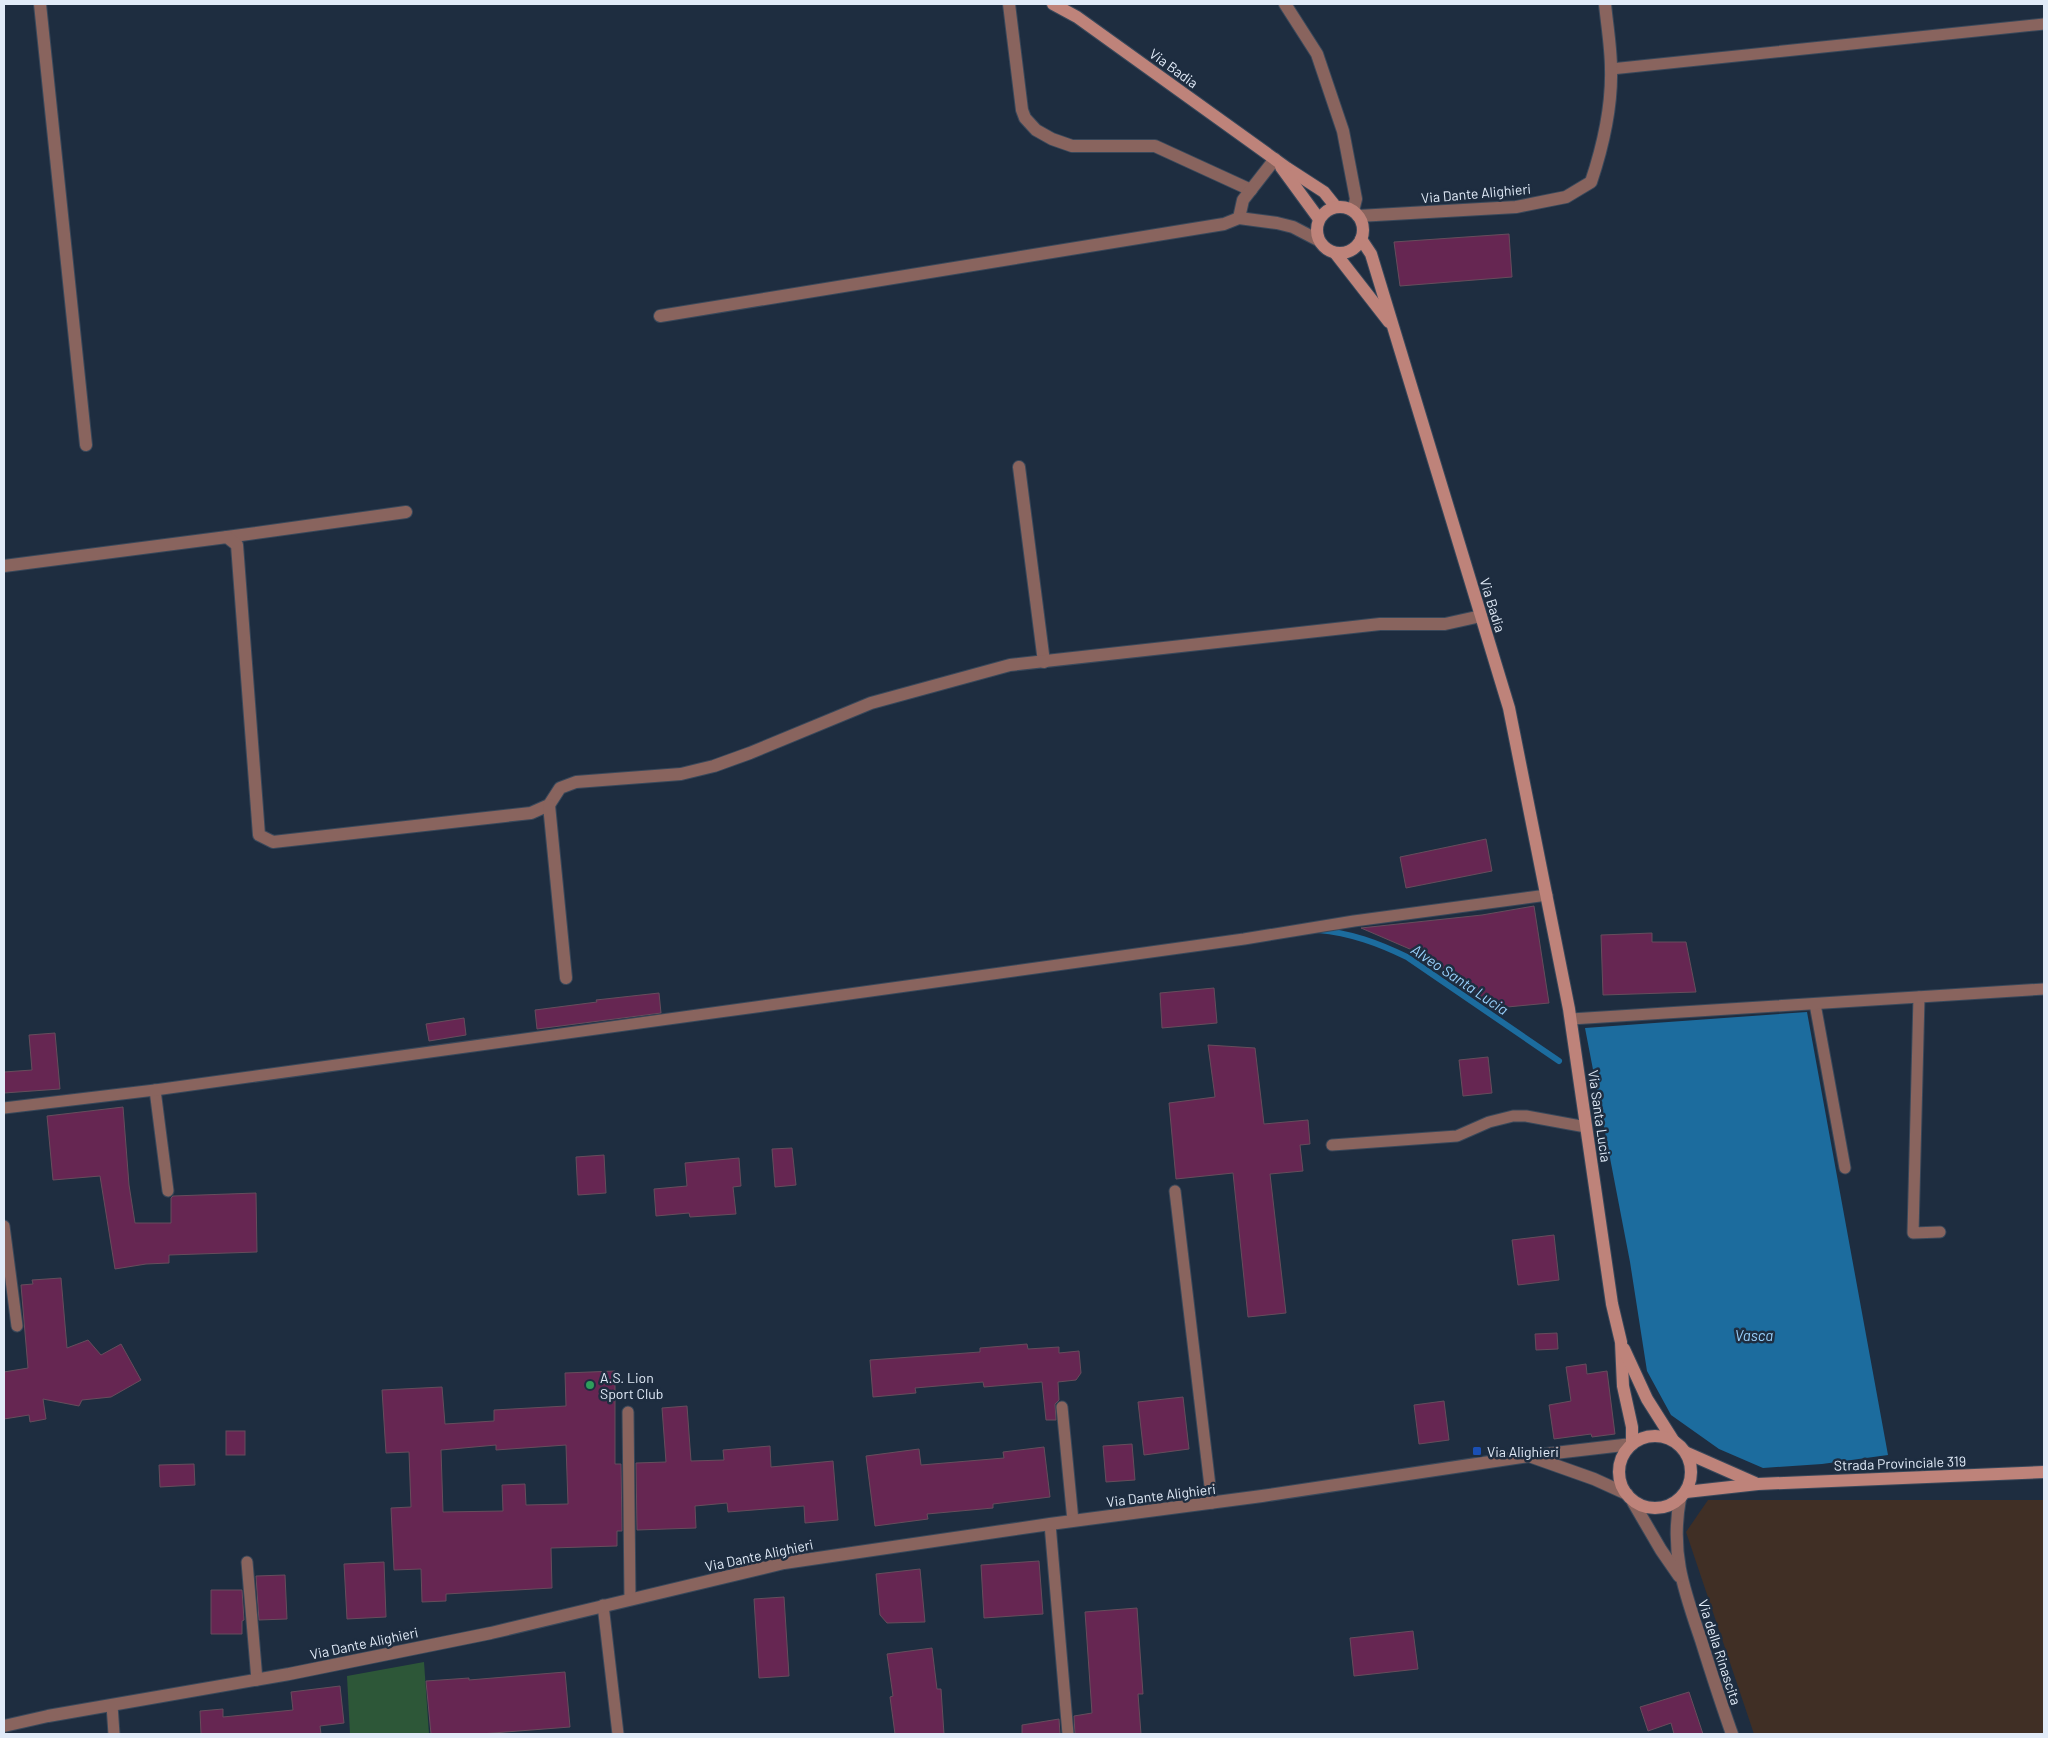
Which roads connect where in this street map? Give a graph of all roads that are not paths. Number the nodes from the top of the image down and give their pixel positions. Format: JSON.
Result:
{"nodes":[{"id":1,"x":40,"y":4,"type":"edge"},
{"id":2,"x":1010,"y":4,"type":"edge"},
{"id":3,"x":1053,"y":4,"type":"edge"},
{"id":4,"x":1285,"y":4,"type":"edge"},
{"id":5,"x":1605,"y":4,"type":"edge"},
{"id":6,"x":2044,"y":24,"type":"edge"},
{"id":7,"x":1611,"y":69,"type":"junction"},
{"id":8,"x":1275,"y":159,"type":"junction"},
{"id":9,"x":1251,"y":190,"type":"junction"},
{"id":10,"x":1336,"y":207,"type":"junction"},
{"id":11,"x":1355,"y":213,"type":"junction"},
{"id":12,"x":1239,"y":218,"type":"junction"},
{"id":13,"x":1319,"y":219,"type":"junction"},
{"id":14,"x":1361,"y":239,"type":"junction"},
{"id":15,"x":1318,"y":240,"type":"junction"},
{"id":16,"x":1336,"y":254,"type":"junction"},
{"id":17,"x":660,"y":316,"type":"dead end"},
{"id":18,"x":1394,"y":328,"type":"junction"},
{"id":19,"x":86,"y":445,"type":"dead end"},
{"id":20,"x":1019,"y":467,"type":"dead end"},
{"id":21,"x":406,"y":512,"type":"dead end"},
{"id":22,"x":227,"y":537,"type":"junction"},
{"id":23,"x":4,"y":566,"type":"edge"},
{"id":24,"x":1480,"y":616,"type":"junction"},
{"id":25,"x":1044,"y":662,"type":"junction"},
{"id":26,"x":549,"y":805,"type":"junction"},
{"id":27,"x":1547,"y":895,"type":"junction"},
{"id":28,"x":566,"y":978,"type":"dead end"},
{"id":29,"x":2044,"y":989,"type":"edge"},
{"id":30,"x":1920,"y":997,"type":"junction"},
{"id":31,"x":1814,"y":1004,"type":"junction"},
{"id":32,"x":1571,"y":1019,"type":"junction"},
{"id":33,"x":155,"y":1090,"type":"junction"},
{"id":34,"x":4,"y":1108,"type":"edge"},
{"id":35,"x":1586,"y":1127,"type":"junction"},
{"id":36,"x":1332,"y":1145,"type":"dead end"},
{"id":37,"x":1845,"y":1168,"type":"dead end"},
{"id":38,"x":1175,"y":1191,"type":"dead end"},
{"id":39,"x":168,"y":1192,"type":"dead end"},
{"id":40,"x":4,"y":1226,"type":"edge"},
{"id":41,"x":1940,"y":1232,"type":"dead end"},
{"id":42,"x":17,"y":1326,"type":"dead end"},
{"id":43,"x":1620,"y":1342,"type":"junction"},
{"id":44,"x":1062,"y":1408,"type":"dead end"},
{"id":45,"x":628,"y":1412,"type":"dead end"},
{"id":46,"x":1673,"y":1440,"type":"junction"},
{"id":47,"x":1632,"y":1444,"type":"junction"},
{"id":48,"x":1687,"y":1453,"type":"junction"},
{"id":49,"x":1529,"y":1456,"type":"junction"},
{"id":50,"x":2044,"y":1472,"type":"edge"},
{"id":51,"x":1758,"y":1484,"type":"junction"},
{"id":52,"x":1683,"y":1495,"type":"junction"},
{"id":53,"x":1630,"y":1498,"type":"junction"},
{"id":54,"x":1212,"y":1503,"type":"junction"},
{"id":55,"x":1073,"y":1521,"type":"junction"},
{"id":56,"x":1050,"y":1524,"type":"junction"},
{"id":57,"x":247,"y":1562,"type":"dead end"},
{"id":58,"x":1680,"y":1578,"type":"junction"},
{"id":59,"x":630,"y":1599,"type":"junction"},
{"id":60,"x":604,"y":1605,"type":"junction"},
{"id":61,"x":257,"y":1680,"type":"junction"},
{"id":62,"x":112,"y":1705,"type":"junction"},
{"id":63,"x":4,"y":1726,"type":"edge"},
{"id":64,"x":114,"y":1734,"type":"edge"},
{"id":65,"x":618,"y":1734,"type":"edge"},
{"id":66,"x":1068,"y":1734,"type":"edge"},
{"id":67,"x":1732,"y":1734,"type":"edge"}],
"edges":[{"from":1,"to":19,"type":"street"},
{"from":2,"to":9,"type":"street"},
{"from":3,"to":8,"type":"main road","name":"Via Badia"},
{"from":4,"to":11,"type":"street"},
{"from":5,"to":7,"type":"street","name":"Via Dante Alighieri"},
{"from":6,"to":7,"type":"lane"},
{"from":7,"to":11,"type":"street","name":"Via Dante Alighieri"},
{"from":8,"to":9,"type":"street"},
{"from":8,"to":10,"type":"main road","name":"Via Badia"},
{"from":8,"to":13,"type":"main road","name":"Via Badia"},
{"from":9,"to":12,"type":"street"},
{"from":10,"to":11,"type":"main road"},
{"from":10,"to":13,"type":"main road"},
{"from":11,"to":14,"type":"main road"},
{"from":12,"to":15,"type":"street"},
{"from":12,"to":17,"type":"street"},
{"from":13,"to":15,"type":"main road"},
{"from":14,"to":16,"type":"main road"},
{"from":14,"to":18,"type":"main road","name":"Via Badia"},
{"from":15,"to":16,"type":"main road"},
{"from":16,"to":18,"type":"main road","name":"Via Badia"},
{"from":18,"to":24,"type":"main road","name":"Via Badia"},
{"from":20,"to":25,"type":"street"},
{"from":21,"to":22,"type":"street"},
{"from":22,"to":23,"type":"street"},
{"from":22,"to":26,"type":"street"},
{"from":24,"to":25,"type":"street"},
{"from":24,"to":27,"type":"main road","name":"Via Badia"},
{"from":25,"to":26,"type":"street"},
{"from":26,"to":28,"type":"street"},
{"from":27,"to":32,"type":"main road","name":"Via Santa Lucia"},
{"from":27,"to":33,"type":"lane"},
{"from":29,"to":30,"type":"lane"},
{"from":30,"to":31,"type":"lane"},
{"from":30,"to":41,"type":"lane"},
{"from":31,"to":32,"type":"lane"},
{"from":31,"to":37,"type":"lane"},
{"from":32,"to":35,"type":"main road","name":"Via Santa Lucia"},
{"from":33,"to":34,"type":"lane"},
{"from":33,"to":39,"type":"lane"},
{"from":35,"to":36,"type":"lane"},
{"from":35,"to":43,"type":"main road","name":"Via Santa Lucia"},
{"from":38,"to":54,"type":"lane"},
{"from":40,"to":42,"type":"lane"},
{"from":43,"to":46,"type":"main road","name":"Via Santa Lucia"},
{"from":43,"to":47,"type":"main road","name":"Via Santa Lucia"},
{"from":44,"to":55,"type":"lane"},
{"from":45,"to":59,"type":"lane"},
{"from":46,"to":47,"type":"main road"},
{"from":46,"to":48,"type":"main road"},
{"from":47,"to":49,"type":"street","name":"Via Dante Alighieri"},
{"from":47,"to":53,"type":"main road"},
{"from":48,"to":51,"type":"main road"},
{"from":48,"to":52,"type":"main road"},
{"from":49,"to":53,"type":"street","name":"Via Dante Alighieri"},
{"from":49,"to":54,"type":"street","name":"Via Dante Alighieri"},
{"from":50,"to":51,"type":"main road","name":"Strada Provinciale 319"},
{"from":51,"to":52,"type":"main road","name":"Strada Provinciale 319"},
{"from":52,"to":53,"type":"main road"},
{"from":52,"to":58,"type":"street","name":"Via della Rinascita"},
{"from":53,"to":58,"type":"street","name":"Via della Rinascita"},
{"from":54,"to":55,"type":"street","name":"Via Dante Alighieri"},
{"from":55,"to":56,"type":"street","name":"Via Dante Alighieri"},
{"from":56,"to":59,"type":"street","name":"Via Dante Alighieri"},
{"from":56,"to":66,"type":"lane"},
{"from":57,"to":61,"type":"lane"},
{"from":58,"to":67,"type":"street","name":"Via della Rinascita"},
{"from":59,"to":60,"type":"street","name":"Via Dante Alighieri"},
{"from":60,"to":61,"type":"street","name":"Via Dante Alighieri"},
{"from":60,"to":65,"type":"lane"},
{"from":61,"to":62,"type":"street","name":"Via Dante Alighieri"},
{"from":62,"to":63,"type":"street","name":"Via Dante Alighieri"},
{"from":62,"to":64,"type":"lane"}]}
